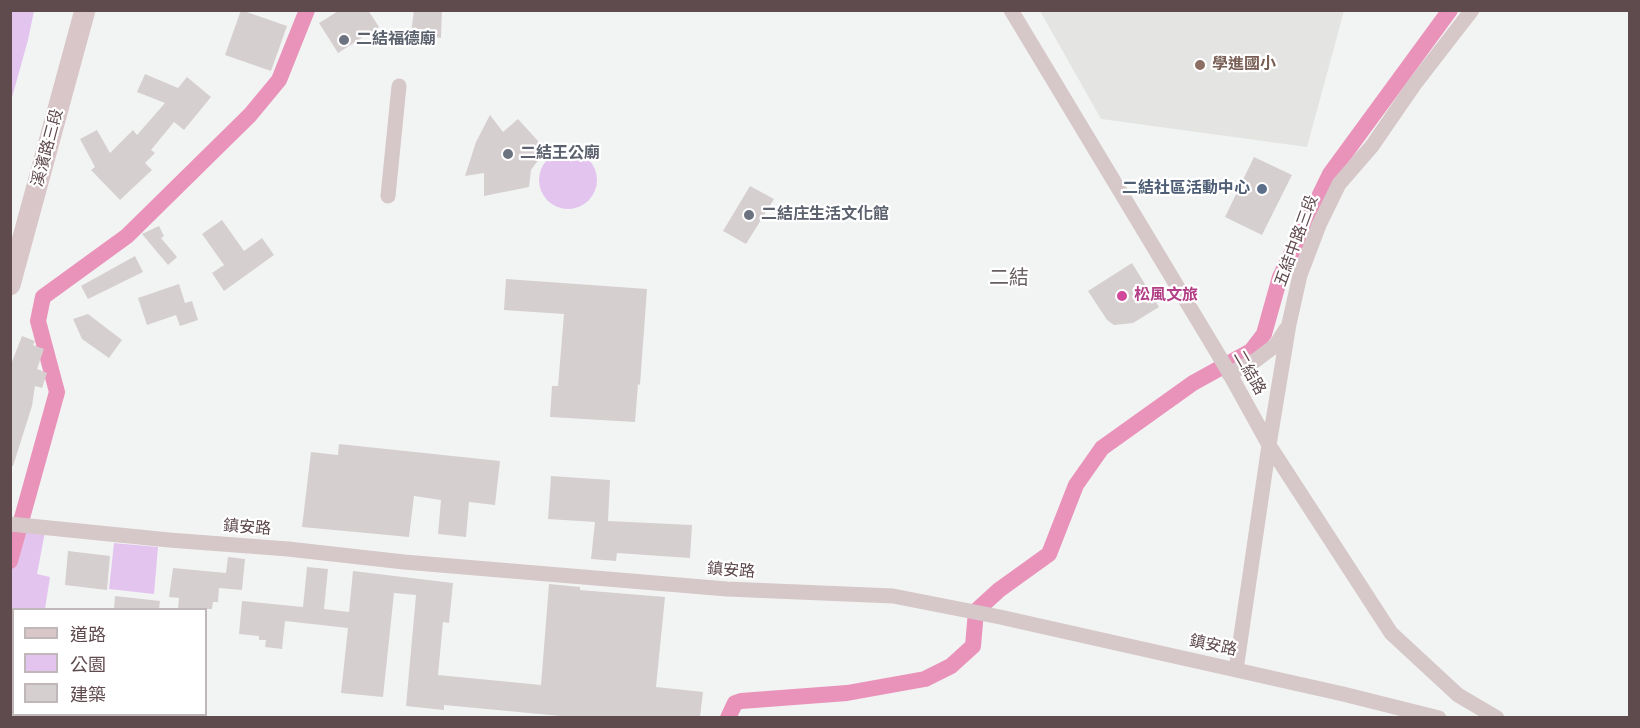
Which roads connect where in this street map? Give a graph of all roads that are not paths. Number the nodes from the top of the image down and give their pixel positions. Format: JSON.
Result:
{"nodes":[{"id":1,"x":85,"y":10,"type":"edge"},
{"id":2,"x":1011,"y":10,"type":"edge"},
{"id":3,"x":1472,"y":10,"type":"edge"},
{"id":4,"x":399,"y":86,"type":"dead end"},
{"id":5,"x":388,"y":196,"type":"dead end"},
{"id":6,"x":10,"y":285,"type":"edge"},
{"id":7,"x":1289,"y":324,"type":"junction"},
{"id":8,"x":1225,"y":366,"type":"junction"},
{"id":9,"x":1269,"y":445,"type":"junction"},
{"id":10,"x":10,"y":524,"type":"edge"},
{"id":11,"x":1236,"y":670,"type":"junction"},
{"id":12,"x":1439,"y":717,"type":"edge"},
{"id":13,"x":1497,"y":717,"type":"edge"}],
"edges":[{"from":1,"to":6,"type":"street","name":"溪濱路三段"},
{"from":2,"to":8,"type":"street","name":"二結路"},
{"from":3,"to":7,"type":"street","name":"五結中路三段"},
{"from":4,"to":5,"type":"street"},
{"from":7,"to":8,"type":"street"},
{"from":7,"to":9,"type":"street","name":"五結中路三段"},
{"from":8,"to":9,"type":"street","name":"二結路"},
{"from":9,"to":11,"type":"street","name":"五結中路三段"},
{"from":9,"to":13,"type":"street","name":"二結路"},
{"from":10,"to":11,"type":"street","name":"鎮安路"},
{"from":11,"to":12,"type":"street","name":"鎮安路"}]}
